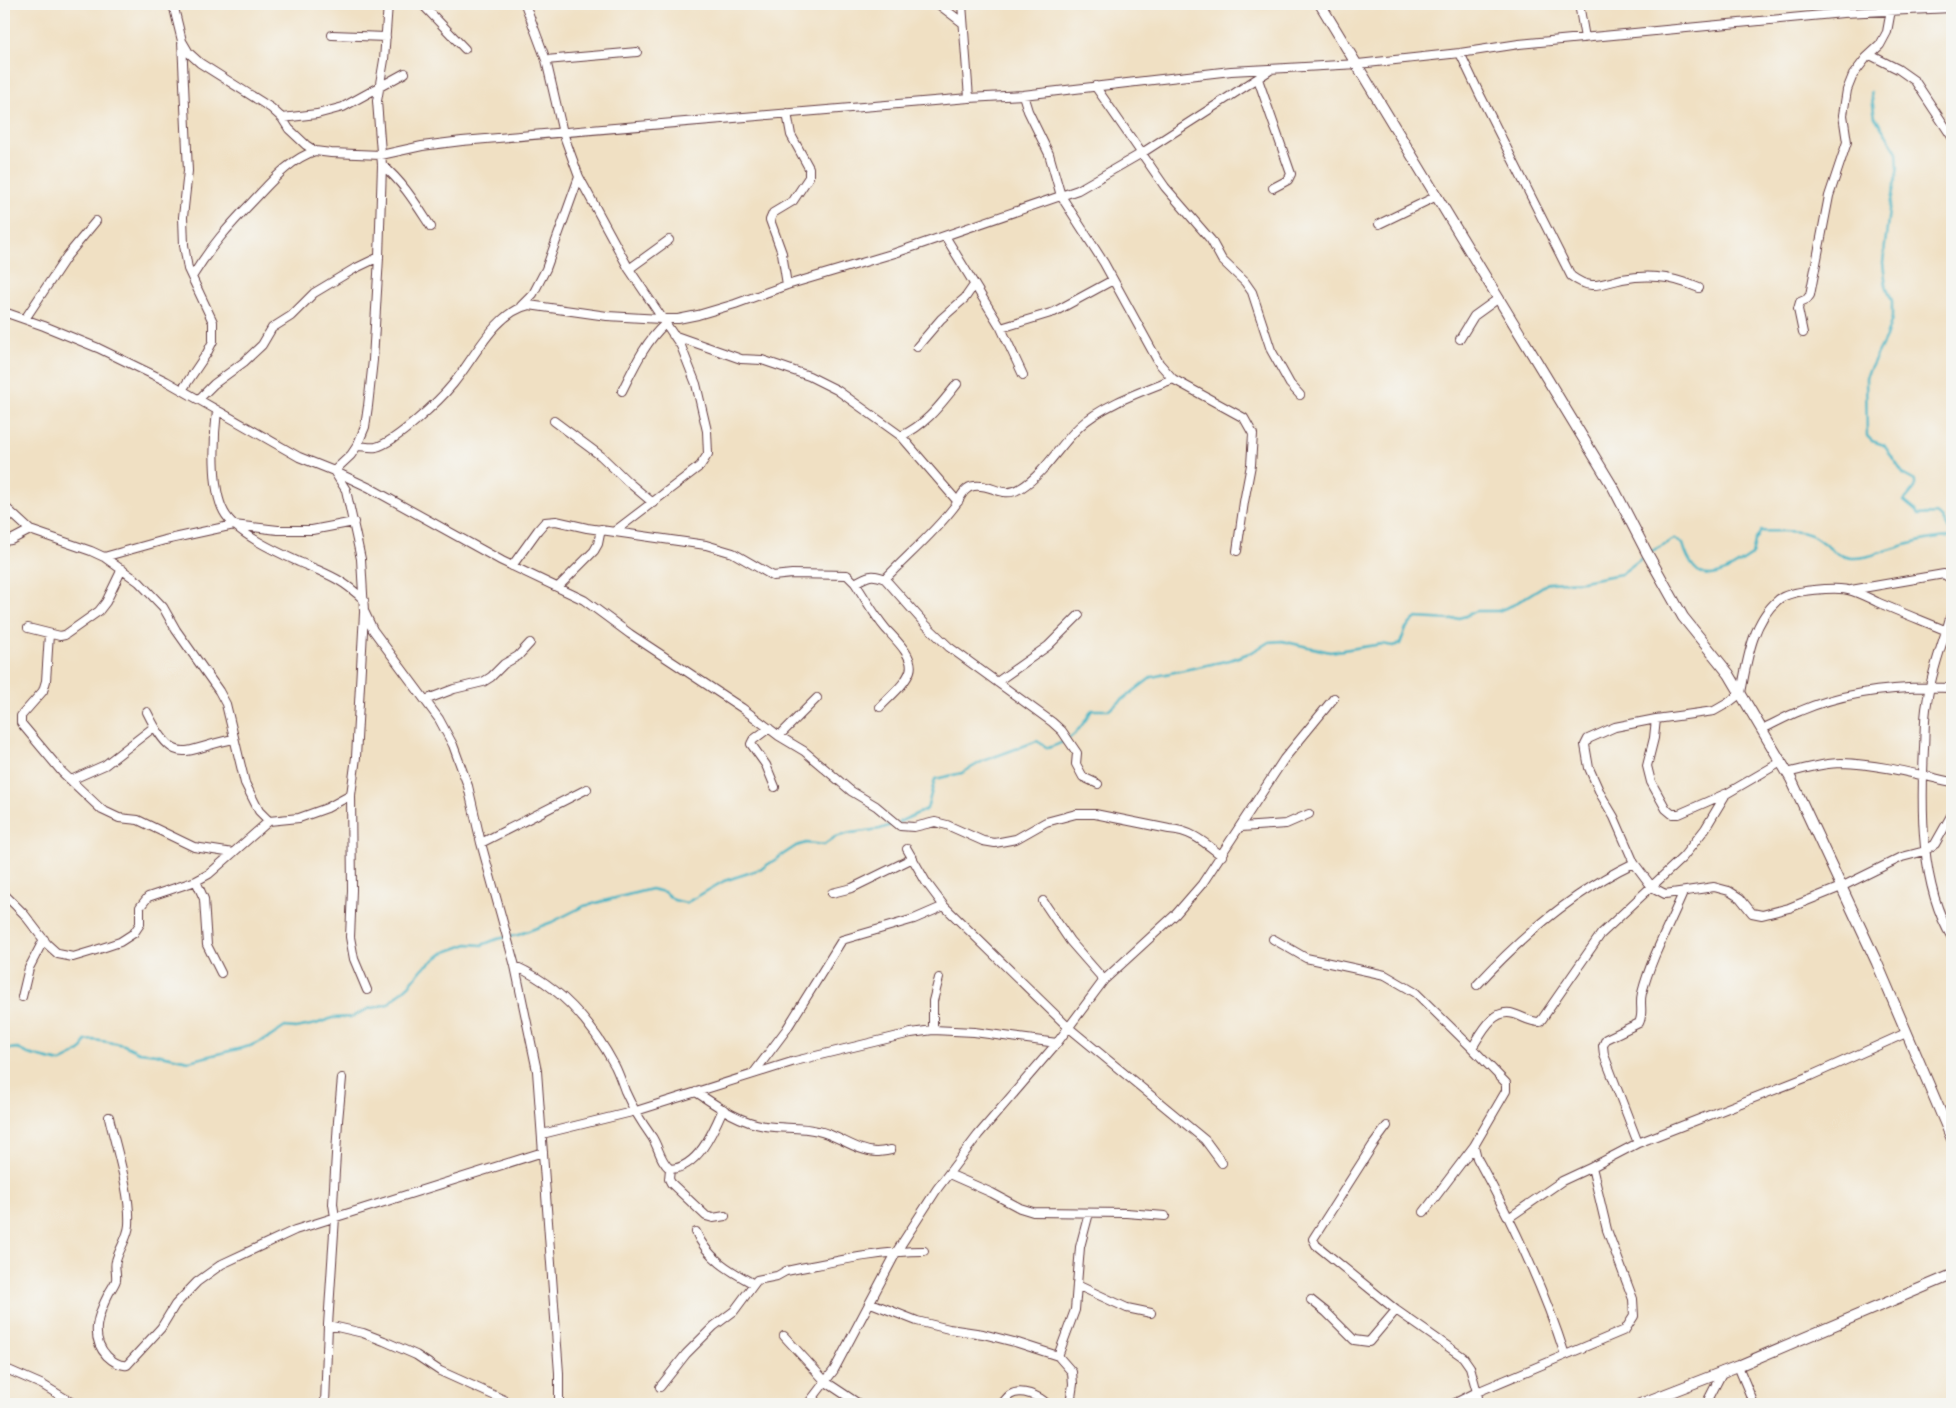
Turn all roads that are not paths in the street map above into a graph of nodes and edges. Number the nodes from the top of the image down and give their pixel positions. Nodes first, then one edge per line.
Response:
1 (173, 4) edge
2 (388, 4) edge
3 (422, 4) edge
4 (525, 4) edge
5 (938, 4) edge
6 (962, 4) edge
7 (1320, 4) edge
8 (1579, 4) edge
9 (1840, 4) edge
10 (1952, 8) edge
11 (1891, 10) junction
12 (1843, 13) junction
13 (963, 23) junction
14 (332, 35) dead end
15 (386, 37) junction
16 (1585, 38) junction
17 (182, 41) junction
18 (465, 49) dead end
19 (637, 52) dead end
20 (1460, 53) junction
21 (1870, 55) junction
22 (546, 60) junction
23 (1358, 64) junction
24 (1274, 68) junction
25 (405, 73) dead end
26 (1258, 79) junction
27 (1095, 86) junction
28 (380, 87) junction
29 (1023, 95) junction
30 (969, 98) junction
31 (787, 113) junction
32 (282, 118) junction
33 (563, 133) junction
34 (1952, 137) edge
35 (316, 151) junction
36 (1142, 153) junction
37 (381, 155) junction
38 (382, 165) junction
39 (579, 177) junction
40 (1274, 188) dead end
41 (1061, 196) junction
42 (1437, 196) junction
43 (96, 220) dead end
44 (1379, 224) dead end
45 (431, 227) dead end
46 (945, 236) junction
47 (669, 240) dead end
48 (379, 257) junction
49 (628, 269) junction
50 (192, 277) junction
51 (1113, 280) junction
52 (788, 285) junction
53 (974, 285) junction
54 (1699, 288) dead end
55 (1499, 298) junction
56 (521, 306) junction
57 (4, 312) edge
58 (25, 320) junction
59 (663, 321) junction
60 (1001, 328) junction
61 (1803, 333) dead end
62 (673, 335) junction
63 (1460, 339) dead end
64 (917, 347) dead end
65 (1023, 375) dead end
66 (1173, 379) junction
67 (958, 384) dead end
68 (182, 390) junction
69 (622, 391) dead end
70 (1300, 395) dead end
71 (199, 399) junction
72 (217, 410) junction
73 (554, 421) dead end
74 (901, 436) junction
75 (357, 446) junction
76 (334, 471) junction
77 (958, 502) junction
78 (652, 503) junction
79 (4, 506) edge
80 (354, 522) junction
81 (234, 525) junction
82 (30, 530) junction
83 (601, 530) junction
84 (615, 531) junction
85 (4, 541) edge
86 (1237, 552) dead end
87 (104, 557) junction
88 (512, 566) junction
89 (122, 569) junction
90 (885, 579) junction
91 (1952, 580) edge
92 (855, 583) junction
93 (559, 586) junction
94 (1851, 590) junction
95 (364, 600) junction
96 (364, 611) junction
97 (1952, 611) edge
98 (1079, 615) dead end
99 (28, 628) dead end
100 (1947, 631) junction
101 (49, 634) junction
102 (530, 643) dead end
103 (997, 682) junction
104 (1930, 687) junction
105 (1952, 688) edge
106 (1741, 693) junction
107 (817, 698) dead end
108 (1334, 698) dead end
109 (425, 700) junction
110 (880, 707) dead end
111 (147, 712) dead end
112 (1656, 719) junction
113 (154, 727) junction
114 (769, 728) junction
115 (1762, 729) junction
116 (779, 736) junction
117 (234, 739) junction
118 (1781, 762) junction
119 (1787, 773) junction
120 (1922, 776) junction
121 (71, 780) junction
122 (1952, 782) edge
123 (1098, 784) dead end
124 (775, 787) dead end
125 (587, 789) dead end
126 (351, 794) junction
127 (1726, 794) junction
128 (1310, 814) dead end
129 (1952, 814) edge
130 (268, 821) junction
131 (1241, 827) junction
132 (481, 843) junction
133 (907, 849) dead end
134 (1925, 851) junction
135 (233, 852) junction
136 (1222, 856) junction
137 (913, 858) junction
138 (1634, 863) junction
139 (196, 882) junction
140 (1652, 887) junction
141 (1841, 887) junction
142 (1683, 892) junction
143 (832, 893) dead end
144 (4, 894) edge
145 (1043, 901) dead end
146 (944, 906) junction
147 (1952, 938) edge
148 (1273, 939) dead end
149 (44, 940) junction
150 (515, 966) junction
151 (221, 973) dead end
152 (940, 978) dead end
153 (1104, 980) junction
154 (1477, 986) dead end
155 (367, 990) dead end
156 (22, 997) dead end
157 (1068, 1027) junction
158 (933, 1030) junction
159 (1906, 1033) junction
160 (1057, 1043) junction
161 (1472, 1048) junction
162 (753, 1074) junction
163 (342, 1078) dead end
164 (696, 1092) junction
165 (723, 1109) junction
166 (636, 1111) junction
167 (109, 1117) dead end
168 (1387, 1126) dead end
169 (542, 1134) junction
170 (1952, 1140) edge
171 (1638, 1143) junction
172 (1474, 1146) junction
173 (891, 1150) dead end
174 (543, 1152) junction
175 (1222, 1163) dead end
176 (1592, 1167) junction
177 (670, 1169) junction
178 (949, 1174) junction
179 (1424, 1212) dead end
180 (1089, 1213) junction
181 (726, 1216) dead end
182 (1166, 1216) dead end
183 (335, 1217) junction
184 (1510, 1217) junction
185 (696, 1232) dead end
186 (898, 1251) junction
187 (924, 1251) dead end
188 (1952, 1275) edge
189 (754, 1284) junction
190 (1077, 1285) junction
191 (1311, 1300) dead end
192 (871, 1303) junction
193 (1396, 1310) junction
194 (1150, 1313) dead end
195 (328, 1325) junction
196 (784, 1336) dead end
197 (1565, 1355) junction
198 (1058, 1356) junction
199 (1738, 1366) junction
200 (4, 1368) edge
201 (1724, 1371) junction
202 (826, 1382) junction
203 (660, 1387) dead end
204 (1477, 1392) junction
205 (74, 1404) edge
206 (325, 1404) edge
207 (512, 1404) edge
208 (559, 1404) edge
209 (808, 1404) edge
210 (859, 1404) edge
211 (1001, 1404) edge
212 (1047, 1404) edge
213 (1070, 1404) edge
214 (1453, 1404) edge
215 (1479, 1404) edge
216 (1640, 1404) edge
217 (1706, 1404) edge
218 (1754, 1404) edge

1 - 17 street
2 - 15 street
3 - 18 street
4 - 22 street
5 - 13 street
6 - 13 street
7 - 23 street
8 - 16 street
9 - 12 street
10 - 11 street
11 - 12 street
11 - 21 street
12 - 16 street
13 - 30 street
14 - 15 street
15 - 28 street
16 - 20 street
17 - 32 street
17 - 50 street
19 - 22 street
20 - 23 street
20 - 54 street
21 - 34 street
21 - 61 street
22 - 33 street
23 - 24 street
23 - 42 street
24 - 26 street
24 - 27 street
25 - 28 street
26 - 36 street
26 - 40 street
27 - 29 street
27 - 36 street
28 - 32 street
28 - 37 street
29 - 30 street
29 - 41 street
30 - 31 street
31 - 33 street
31 - 52 street
32 - 35 street
33 - 37 street
33 - 39 street
35 - 37 street
35 - 50 street
36 - 41 street
36 - 70 street
37 - 38 street
38 - 45 street
38 - 48 street
39 - 49 street
39 - 56 street
41 - 46 street
41 - 51 street
42 - 44 street
42 - 55 street
43 - 58 street
46 - 52 street
46 - 53 street
47 - 49 street
48 - 71 street
48 - 75 street
49 - 59 street
50 - 68 street
51 - 60 street
51 - 66 street
52 - 59 street
53 - 60 street
53 - 64 street
55 - 63 street
55 - 106 street
56 - 59 street
56 - 75 street
57 - 58 street
58 - 68 street
59 - 62 street
59 - 69 street
60 - 65 street
62 - 74 street
62 - 78 street
66 - 77 street
66 - 86 street
67 - 74 street
68 - 71 street
71 - 72 street
72 - 76 street
72 - 81 street
73 - 78 street
74 - 77 street
75 - 76 street
76 - 80 street
76 - 88 street
77 - 90 street
78 - 84 street
79 - 82 street
80 - 81 street
80 - 95 street
81 - 87 street
81 - 95 street
82 - 85 street
82 - 87 street
83 - 84 street
83 - 88 street
83 - 93 street
84 - 92 street
87 - 89 street
88 - 93 street
89 - 101 street
89 - 117 street
90 - 92 street
90 - 103 street
91 - 94 street
92 - 110 street
93 - 114 street
94 - 100 street
94 - 106 street
95 - 96 street
96 - 109 street
96 - 126 street
97 - 100 street
98 - 103 street
99 - 101 street
100 - 104 street
101 - 121 street
102 - 109 street
103 - 123 street
104 - 105 street
104 - 115 street
104 - 120 street
106 - 112 street
106 - 115 street
107 - 116 street
108 - 131 street
109 - 132 street
111 - 113 street
112 - 127 street
112 - 138 street
113 - 117 street
113 - 121 street
114 - 116 street
114 - 124 street
115 - 118 street
116 - 136 street
117 - 130 street
118 - 119 street
118 - 127 street
119 - 120 street
119 - 141 street
120 - 122 street
120 - 134 street
121 - 135 street
125 - 132 street
126 - 130 street
126 - 155 street
127 - 140 street
128 - 131 street
129 - 134 street
130 - 135 street
131 - 136 street
132 - 150 street
133 - 137 street
134 - 141 street
134 - 147 street
135 - 139 street
136 - 153 street
137 - 143 street
137 - 146 street
138 - 140 street
138 - 154 street
139 - 149 street
139 - 151 street
140 - 142 street
140 - 161 street
141 - 142 street
141 - 159 street
142 - 171 street
144 - 149 street
145 - 153 street
146 - 157 street
146 - 162 street
148 - 161 street
149 - 156 street
150 - 166 street
150 - 169 street
152 - 158 street
153 - 157 street
157 - 160 street
157 - 175 street
158 - 160 street
158 - 162 street
159 - 170 street
159 - 171 street
160 - 178 street
161 - 172 street
162 - 164 street
163 - 183 street
164 - 165 street
164 - 166 street
165 - 173 street
165 - 177 street
166 - 169 street
166 - 177 street
167 - 183 street
168 - 193 street
169 - 174 street
171 - 176 street
172 - 179 street
172 - 184 street
174 - 183 street
174 - 208 street
176 - 184 street
176 - 197 street
177 - 181 street
178 - 180 street
178 - 186 street
180 - 182 street
180 - 190 street
183 - 195 street
184 - 197 street
185 - 189 street
186 - 187 street
186 - 189 street
186 - 192 street
188 - 199 street
189 - 203 street
190 - 194 street
190 - 198 street
191 - 193 street
192 - 198 street
192 - 202 street
193 - 204 street
195 - 206 street
195 - 207 street
196 - 202 street
197 - 204 street
198 - 213 street
199 - 201 street
199 - 218 street
200 - 205 street
201 - 216 street
201 - 217 street
202 - 209 street
202 - 210 street
204 - 214 street
204 - 215 street
211 - 212 street

